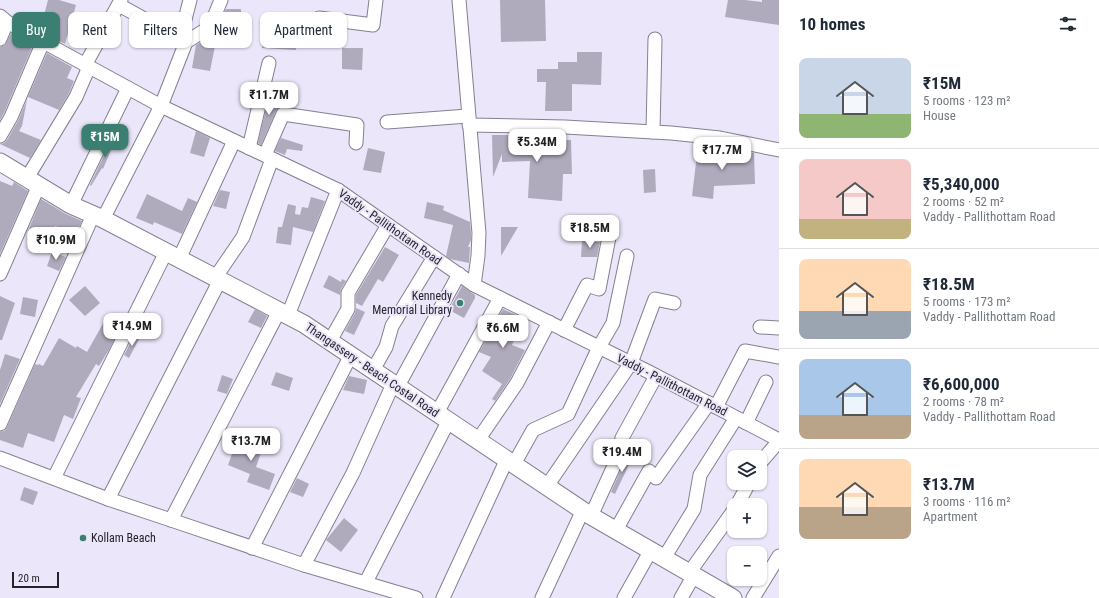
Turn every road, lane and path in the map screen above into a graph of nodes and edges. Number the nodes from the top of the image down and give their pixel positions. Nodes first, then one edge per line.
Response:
1 (190, 0) edge
2 (221, 0) edge
3 (376, 0) edge
4 (459, 0) edge
5 (120, 2) edge
6 (136, 12) edge
7 (188, 12) edge
8 (4, 19) edge
9 (347, 22) edge
10 (192, 36) edge
11 (0, 39) edge
12 (655, 39) dead end
13 (40, 48) edge
14 (54, 48) edge
15 (181, 48) edge
16 (269, 63) dead end
17 (87, 66) junction
18 (128, 88) junction
19 (161, 106) junction
20 (469, 121) junction
21 (387, 122) dead end
22 (653, 132) junction
23 (0, 136) edge
24 (234, 141) junction
25 (356, 143) dead end
26 (248, 148) junction
27 (779, 150) edge
28 (268, 157) junction
29 (0, 162) edge
30 (33, 181) junction
31 (338, 190) junction
32 (71, 205) junction
33 (98, 217) junction
34 (388, 225) junction
35 (610, 232) dead end
36 (173, 255) junction
37 (627, 256) dead end
38 (434, 257) junction
39 (0, 274) edge
40 (460, 274) junction
41 (218, 279) junction
42 (474, 284) junction
43 (500, 298) junction
44 (674, 303) dead end
45 (283, 313) junction
46 (549, 322) junction
47 (760, 327) dead end
48 (779, 328) edge
49 (564, 330) junction
50 (330, 341) junction
51 (599, 347) junction
52 (351, 355) junction
53 (779, 357) edge
54 (631, 363) junction
55 (373, 370) junction
56 (656, 376) junction
57 (766, 382) dead end
58 (396, 385) junction
59 (712, 405) junction
60 (443, 416) junction
61 (741, 420) junction
62 (0, 424) edge
63 (478, 440) junction
64 (779, 440) edge
65 (767, 455) edge
66 (0, 458) edge
67 (510, 462) junction
68 (54, 478) junction
69 (547, 486) junction
70 (108, 499) junction
71 (587, 513) junction
72 (171, 520) junction
73 (727, 521) edge
74 (616, 530) junction
75 (252, 548) junction
76 (657, 554) junction
77 (779, 556) edge
78 (304, 564) junction
79 (692, 574) junction
80 (366, 582) junction
81 (416, 598) edge
82 (443, 598) edge
83 (542, 598) edge
84 (624, 598) edge
85 (681, 598) edge
86 (733, 598) edge
87 (753, 598) edge

1 - 7 street
2 - 10 street
3 - 9 street
4 - 20 street
5 - 6 street
5 - 17 street
8 - 11 street
12 - 22 street
13 - 23 street
14 - 17 street, Vaddy - Pallithottam Road
15 - 19 street
16 - 26 street
17 - 18 street, Vaddy - Pallithottam Road
17 - 30 street
18 - 19 street, Vaddy - Pallithottam Road
18 - 32 street
19 - 24 street, Vaddy - Pallithottam Road
19 - 33 street
20 - 21 street
20 - 22 street
20 - 42 street
22 - 27 street
24 - 26 street, Vaddy - Pallithottam Road
24 - 36 street
25 - 28 street
26 - 28 street, Vaddy - Pallithottam Road
28 - 31 street, Vaddy - Pallithottam Road
28 - 41 street
29 - 30 street, Thangassery - Beach Costal Road
30 - 32 street, Thangassery - Beach Costal Road
30 - 39 street
31 - 34 street, Vaddy - Pallithottam Road
31 - 45 street
32 - 33 street, Thangassery - Beach Costal Road
33 - 36 street, Thangassery - Beach Costal Road
33 - 62 street
34 - 38 street, Vaddy - Pallithottam Road
34 - 50 street
35 - 49 street
36 - 41 street, Thangassery - Beach Costal Road
36 - 68 street
37 - 51 street
38 - 40 street, Vaddy - Pallithottam Road
38 - 55 street
40 - 42 street, Vaddy - Pallithottam Road
40 - 58 street
41 - 45 street, Thangassery - Beach Costal Road
41 - 70 street
42 - 43 street, Vaddy - Pallithottam Road
43 - 46 street, Vaddy - Pallithottam Road
43 - 60 street
44 - 54 street
45 - 50 street, Thangassery - Beach Costal Road
45 - 72 street
46 - 49 street, Vaddy - Pallithottam Road
46 - 63 street
47 - 48 street
49 - 51 street, Vaddy - Pallithottam Road
50 - 52 street, Thangassery - Beach Costal Road
51 - 54 street, Vaddy - Pallithottam Road
51 - 67 street
52 - 55 street, Thangassery - Beach Costal Road
52 - 75 street
53 - 59 street
54 - 56 street, Vaddy - Pallithottam Road
54 - 69 street
55 - 58 street, Thangassery - Beach Costal Road
56 - 59 street, Vaddy - Pallithottam Road
56 - 71 street
57 - 61 street
58 - 60 street, Thangassery - Beach Costal Road
58 - 78 street
59 - 61 street, Vaddy - Pallithottam Road
59 - 74 street
60 - 63 street, Thangassery - Beach Costal Road
60 - 80 street
61 - 64 street, Vaddy - Pallithottam Road
61 - 76 street
63 - 67 street, Thangassery - Beach Costal Road
64 - 65 street
66 - 68 street
67 - 69 street, Thangassery - Beach Costal Road
67 - 82 street
68 - 70 street
69 - 71 street, Thangassery - Beach Costal Road
70 - 72 street
71 - 74 street, Thangassery - Beach Costal Road
71 - 83 street
72 - 75 street
73 - 79 street
74 - 76 street, Thangassery - Beach Costal Road
75 - 78 street
76 - 79 street, Thangassery - Beach Costal Road
76 - 84 street
77 - 87 street
78 - 80 street
79 - 85 street
79 - 86 street, Thangassery - Beach Costal Road
80 - 81 street

